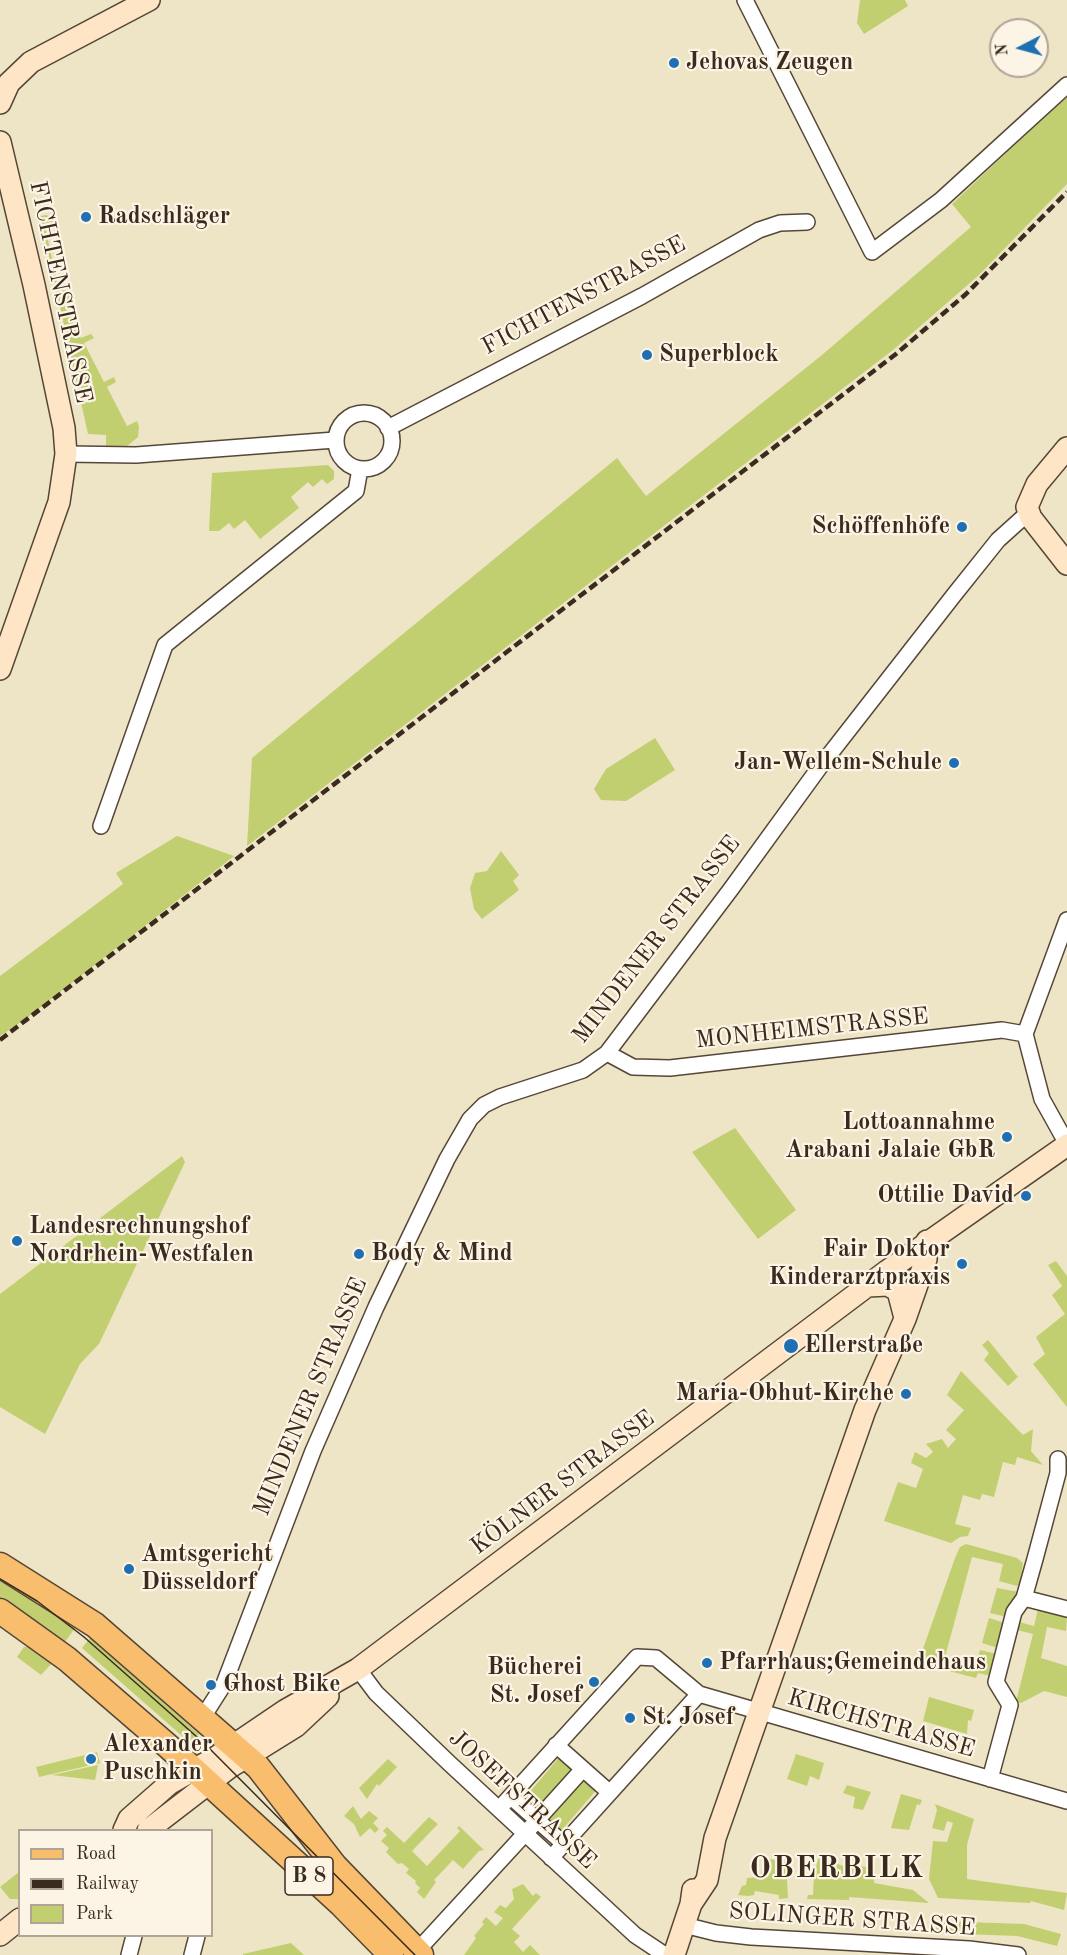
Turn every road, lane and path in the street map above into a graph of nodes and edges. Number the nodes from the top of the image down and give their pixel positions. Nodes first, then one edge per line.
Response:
1 (149, 0) edge
2 (745, 0) edge
3 (1067, 85) edge
4 (0, 104) edge
5 (0, 142) edge
6 (807, 222) dead end
7 (388, 428) junction
8 (335, 440) junction
9 (1067, 448) edge
10 (66, 454) junction
11 (360, 469) junction
12 (1028, 513) junction
13 (1067, 564) edge
14 (0, 669) edge
15 (101, 826) dead end
16 (1067, 920) edge
17 (1025, 1034) junction
18 (607, 1053) junction
19 (1067, 1145) edge
20 (927, 1241) junction
21 (867, 1286) junction
22 (906, 1319) junction
23 (1058, 1459) dead end
24 (0, 1565) edge
25 (1024, 1598) junction
26 (1067, 1609) edge
27 (0, 1611) edge
28 (353, 1672) junction
29 (699, 1694) junction
30 (759, 1712) junction
31 (202, 1717) junction
32 (556, 1745) junction
33 (242, 1752) junction
34 (583, 1769) junction
35 (202, 1777) junction
36 (990, 1779) junction
37 (609, 1792) junction
38 (511, 1797) junction
39 (1067, 1801) edge
40 (500, 1809) junction
41 (533, 1824) junction
42 (124, 1829) edge
43 (149, 1829) edge
44 (564, 1844) junction
45 (551, 1858) junction
46 (18, 1921) edge
47 (684, 1925) junction
48 (0, 1935) edge
49 (134, 1937) edge
50 (196, 1937) edge
51 (419, 1953) edge
52 (129, 1955) edge
53 (192, 1955) edge
54 (391, 1955) edge
55 (666, 1955) edge
56 (674, 1955) edge
57 (1018, 1955) edge

1 - 4 street
2 - 3 street
5 - 10 street, FICHTENSTRASSE
6 - 7 street, FICHTENSTRASSE
7 - 8 street
7 - 11 street
8 - 10 street
8 - 11 street
9 - 12 street, MINDENER STRASSE
10 - 14 street, FICHTENSTRASSE
11 - 15 street
12 - 13 street
12 - 18 street, MINDENER STRASSE
16 - 17 street
17 - 18 street, MONHEIMSTRASSE
17 - 19 street
18 - 31 street, MINDENER STRASSE
19 - 20 street, KÖLNER STRASSE
20 - 21 street, KÖLNER STRASSE
20 - 22 street
21 - 22 street
21 - 28 street, KÖLNER STRASSE
22 - 30 street
23 - 25 street
24 - 31 main road, B 8
25 - 26 street
25 - 36 street, KIRCHSTRASSE
27 - 35 main road, B 8
28 - 33 street, KÖLNER STRASSE
28 - 40 street, JOSEFSTRASSE
29 - 30 street, KIRCHSTRASSE
29 - 32 street
29 - 37 street
30 - 36 street, KIRCHSTRASSE
30 - 47 street
31 - 33 main road, B 8
32 - 34 street
32 - 38 street
33 - 35 street, KÖLNER STRASSE
33 - 51 main road, B 8
34 - 37 street
34 - 41 street
35 - 42 street, KÖLNER STRASSE
35 - 43 street, KÖLNER STRASSE
35 - 54 main road, B 8
36 - 39 street, KIRCHSTRASSE
37 - 44 street
38 - 40 street
38 - 41 street
40 - 41 street, JOSEFSTRASSE
41 - 44 street
41 - 45 street, JOSEFSTRASSE
41 - 51 street
44 - 45 street
45 - 55 street, JOSEFSTRASSE
46 - 48 street
47 - 56 street
47 - 57 street, SOLINGER STRASSE
49 - 52 street
50 - 53 street

